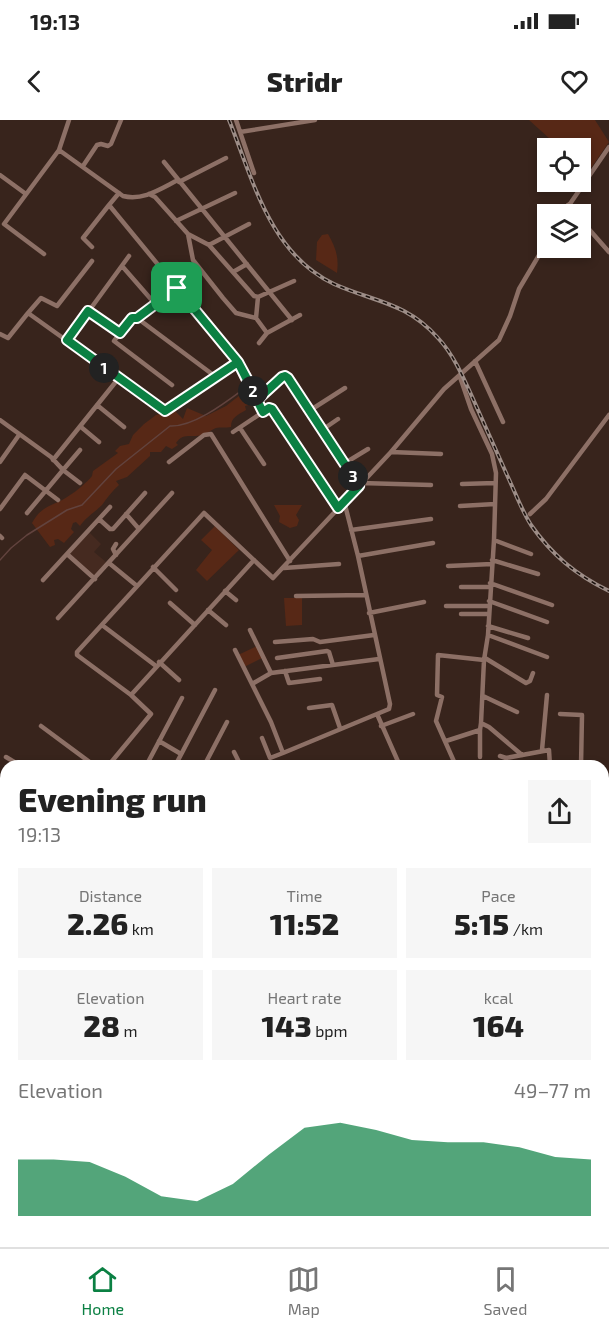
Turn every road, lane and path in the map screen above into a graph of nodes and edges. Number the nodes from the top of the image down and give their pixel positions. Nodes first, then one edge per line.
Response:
1 (69, 120) edge
2 (121, 120) edge
3 (236, 120) edge
4 (315, 120) edge
5 (240, 132) junction
6 (609, 147) edge
7 (59, 150) junction
8 (226, 158) dead end
9 (164, 162) dead end
10 (83, 166) junction
11 (254, 173) dead end
12 (0, 175) edge
13 (178, 181) junction
14 (119, 193) junction
15 (235, 193) dead end
16 (26, 194) junction
17 (149, 195) junction
18 (569, 204) edge
19 (109, 205) junction
20 (201, 208) junction
21 (176, 221) junction
22 (4, 224) junction
23 (249, 224) dead end
24 (0, 229) edge
25 (591, 232) edge
26 (188, 234) junction
27 (225, 237) junction
28 (210, 245) junction
29 (92, 247) dead end
30 (609, 252) edge
31 (44, 254) dead end
32 (129, 256) dead end
33 (537, 258) edge
34 (92, 261) dead end
35 (248, 264) junction
36 (122, 266) junction
37 (233, 272) junction
38 (294, 281) dead end
39 (177, 288) junction
40 (270, 292) junction
41 (258, 297) junction
42 (156, 305) junction
43 (88, 311) junction
44 (28, 312) junction
45 (300, 315) dead end
46 (137, 318) junction
47 (256, 318) junction
48 (292, 320) junction
49 (120, 333) junction
50 (267, 333) junction
51 (0, 334) edge
52 (67, 340) junction
53 (259, 343) dead end
54 (475, 361) junction
55 (238, 362) junction
56 (216, 377) junction
57 (460, 377) junction
58 (118, 379) junction
59 (172, 385) dead end
60 (345, 388) dead end
61 (258, 399) junction
62 (97, 405) junction
63 (309, 411) junction
64 (263, 412) junction
65 (609, 415) edge
66 (338, 419) dead end
67 (0, 420) edge
68 (503, 422) dead end
69 (81, 427) junction
70 (124, 427) dead end
71 (240, 428) junction
72 (322, 430) junction
73 (233, 432) dead end
74 (19, 435) junction
75 (99, 442) dead end
76 (368, 448) dead end
77 (80, 450) dead end
78 (391, 452) junction
79 (441, 454) dead end
80 (1, 459) edge
81 (53, 460) junction
82 (169, 462) dead end
83 (345, 463) junction
84 (264, 464) dead end
85 (63, 470) junction
86 (80, 483) dead end
87 (495, 483) junction
88 (360, 484) junction
89 (462, 484) dead end
90 (431, 485) dead end
91 (45, 491) junction
92 (146, 493) dead end
93 (172, 493) dead end
94 (58, 500) dead end
95 (344, 501) junction
96 (495, 504) junction
97 (460, 506) dead end
98 (110, 507) dead end
99 (338, 508) junction
100 (0, 509) edge
101 (27, 513) dead end
102 (126, 514) junction
103 (530, 514) dead end
104 (99, 519) junction
105 (431, 519) dead end
106 (139, 529) junction
107 (351, 530) junction
108 (494, 540) junction
109 (433, 543) dead end
110 (116, 544) dead end
111 (67, 554) junction
112 (531, 554) dead end
113 (116, 555) junction
114 (358, 556) junction
115 (254, 560) junction
116 (290, 561) junction
117 (492, 562) junction
118 (109, 563) junction
119 (339, 564) dead end
120 (448, 566) dead end
121 (153, 567) junction
122 (284, 568) junction
123 (538, 574) dead end
124 (95, 579) junction
125 (43, 580) dead end
126 (490, 585) junction
127 (136, 586) junction
128 (461, 587) dead end
129 (176, 590) dead end
130 (225, 591) junction
131 (365, 595) junction
132 (296, 596) dead end
133 (236, 600) dead end
134 (424, 602) dead end
135 (170, 603) dead end
136 (489, 604) junction
137 (552, 605) dead end
138 (446, 606) dead end
139 (208, 610) junction
140 (369, 613) junction
141 (461, 614) dead end
142 (489, 614) junction
143 (58, 618) dead end
144 (547, 622) dead end
145 (102, 625) junction
146 (195, 625) junction
147 (226, 625) dead end
148 (488, 626) junction
149 (250, 630) dead end
150 (488, 634) junction
151 (374, 635) junction
152 (528, 638) dead end
153 (275, 642) dead end
154 (235, 650) dead end
155 (547, 657) dead end
156 (277, 658) dead end
157 (379, 658) junction
158 (484, 659) junction
159 (158, 664) junction
160 (333, 665) junction
161 (285, 671) junction
162 (271, 673) junction
163 (533, 673) dead end
164 (320, 679) dead end
165 (179, 680) dead end
166 (289, 683) junction
167 (252, 684) junction
168 (215, 690) dead end
169 (293, 691) dead end
170 (131, 695) junction
171 (547, 695) dead end
172 (483, 696) junction
173 (182, 698) dead end
174 (309, 708) dead end
175 (518, 712) dead end
176 (377, 714) junction
177 (413, 714) dead end
178 (560, 714) dead end
179 (227, 722) dead end
180 (481, 723) junction
181 (41, 726) dead end
182 (381, 726) junction
183 (340, 728) junction
184 (480, 730) junction
185 (262, 738) dead end
186 (159, 741) junction
187 (446, 741) junction
188 (542, 750) junction
189 (234, 752) dead end
190 (283, 753) junction
191 (181, 754) junction
192 (522, 755) junction
193 (500, 756) dead end
194 (6, 757) dead end
195 (480, 758) dead end
196 (11, 760) edge
197 (87, 760) edge
198 (113, 760) edge
199 (149, 760) edge
200 (178, 760) edge
201 (207, 760) edge
202 (238, 760) edge
203 (397, 760) edge
204 (454, 760) edge
205 (550, 760) edge
206 (581, 760) edge

1 - 7 street
2 - 10 street
3 - 5 street
4 - 5 street
5 - 11 street
6 - 18 street
7 - 10 street
7 - 16 street
8 - 13 street
9 - 13 street
10 - 14 street
12 - 16 street
13 - 17 street
13 - 20 street
14 - 17 street
14 - 19 street
15 - 20 street
16 - 22 street
17 - 21 street
19 - 29 street
19 - 39 street
20 - 21 street
20 - 27 street
21 - 26 street
22 - 24 street
22 - 31 street
23 - 27 street
25 - 30 street
26 - 28 street
26 - 47 street
27 - 28 street
27 - 35 street
28 - 37 street
32 - 36 street
33 - 54 street
34 - 44 street
35 - 37 street
35 - 40 street
36 - 42 street
36 - 43 street
37 - 41 street
38 - 40 street
39 - 42 street
39 - 55 street
40 - 41 street
40 - 48 street
41 - 47 street
42 - 46 street
43 - 49 street
43 - 52 street
44 - 51 street
44 - 52 street
45 - 48 street
46 - 49 street
46 - 56 street
47 - 50 street
48 - 50 street
49 - 59 street
50 - 53 street
52 - 58 street
54 - 57 street
54 - 68 street
55 - 56 street
55 - 61 street
56 - 58 street
57 - 78 street
57 - 87 street
58 - 62 street
60 - 63 street
61 - 63 street
61 - 64 street
62 - 69 street
62 - 70 street
63 - 72 street
64 - 71 street
64 - 99 street
65 - 103 street
66 - 72 street
67 - 74 street
69 - 75 street
69 - 81 street
71 - 73 street
71 - 84 street
72 - 83 street
74 - 80 street
74 - 81 street
76 - 83 street
77 - 85 street
78 - 79 street
78 - 88 street
81 - 85 street
82 - 116 street
83 - 88 street
85 - 86 street
85 - 91 street
87 - 89 street
87 - 96 street
88 - 90 street
88 - 95 street
91 - 94 street
91 - 100 street
91 - 101 street
92 - 102 street
93 - 106 street
95 - 99 street
95 - 107 street
96 - 97 street
96 - 108 street
98 - 104 street
99 - 116 street
102 - 104 street
102 - 106 street
104 - 111 street
105 - 107 street
106 - 113 street
107 - 114 street
108 - 112 street
108 - 117 street
109 - 114 street
110 - 113 street
111 - 124 street
111 - 125 street
113 - 118 street
114 - 131 street
115 - 121 street
115 - 122 street
115 - 130 street
116 - 122 street
117 - 120 street
117 - 123 street
117 - 126 street
118 - 124 street
118 - 127 street
119 - 122 street
121 - 127 street
121 - 129 street
124 - 143 street
126 - 128 street
126 - 136 street
126 - 137 street
127 - 145 street
130 - 133 street
130 - 139 street
131 - 132 street
131 - 140 street
134 - 140 street
135 - 146 street
136 - 138 street
136 - 142 street
136 - 144 street
139 - 146 street
139 - 147 street
140 - 151 street
141 - 142 street
142 - 148 street
145 - 159 street
145 - 170 street
146 - 159 street
148 - 150 street
148 - 152 street
149 - 162 street
150 - 155 street
150 - 158 street
151 - 153 street
151 - 157 street
154 - 167 street
156 - 160 street
157 - 160 street
157 - 176 street
158 - 163 street
158 - 172 street
158 - 187 street
159 - 165 street
159 - 170 street
160 - 161 street
161 - 162 street
161 - 166 street
162 - 167 street
164 - 166 street
166 - 169 street
167 - 190 street
168 - 191 street
170 - 198 street
171 - 188 street
172 - 175 street
172 - 180 street
173 - 186 street
174 - 183 street
176 - 182 street
176 - 183 street
177 - 182 street
178 - 206 street
179 - 201 street
180 - 184 street
180 - 192 street
181 - 197 street
182 - 203 street
183 - 190 street
184 - 187 street
184 - 195 street
185 - 190 street
186 - 191 street
186 - 199 street
187 - 204 street
188 - 192 street
188 - 205 street
189 - 202 street
191 - 200 street
192 - 193 street
194 - 196 street

